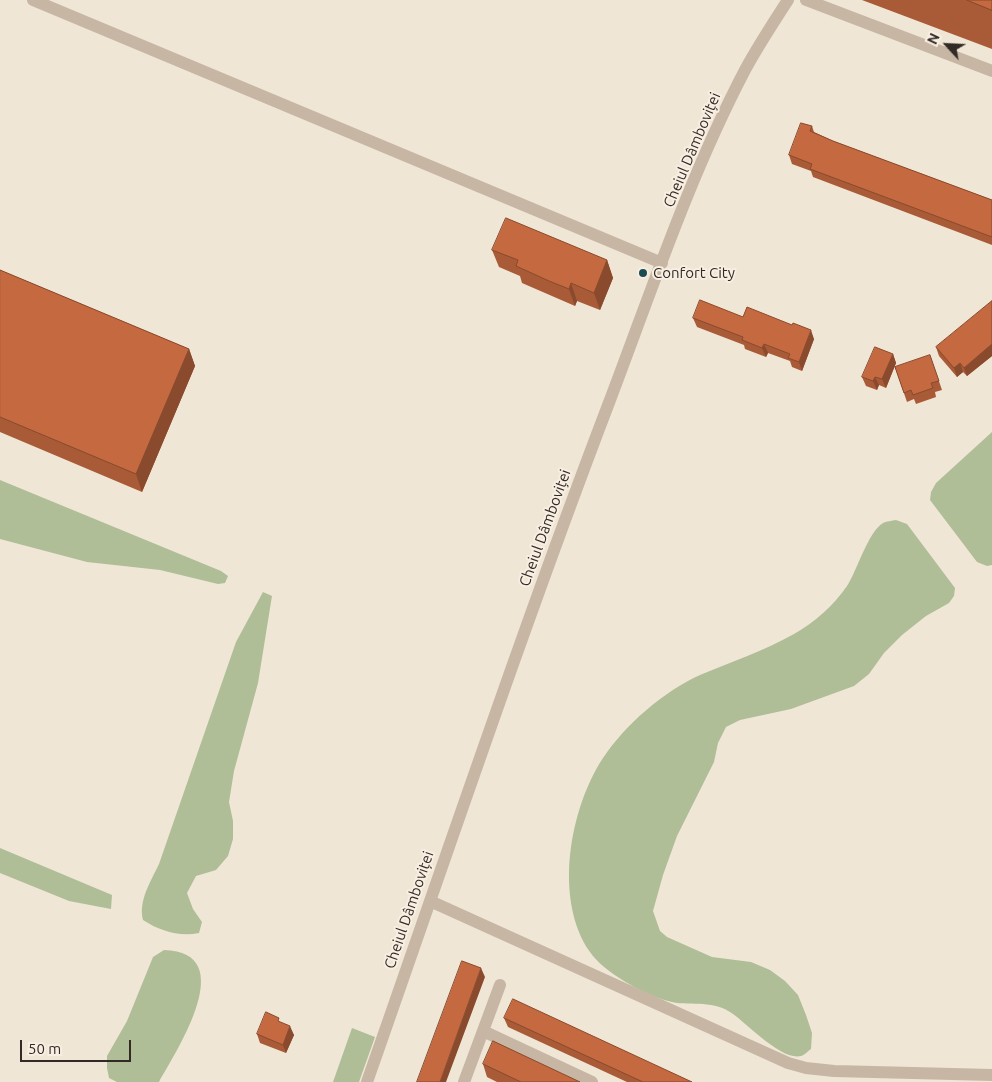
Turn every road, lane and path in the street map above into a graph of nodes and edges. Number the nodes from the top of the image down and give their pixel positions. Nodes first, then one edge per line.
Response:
1 (32, 0) edge
2 (788, 0) edge
3 (814, 1) edge
4 (992, 71) edge
5 (662, 263) junction
6 (430, 901) junction
7 (500, 985) dead end
8 (483, 1031) junction
9 (992, 1075) edge
10 (367, 1082) edge
11 (464, 1082) edge
12 (592, 1082) edge

1 - 5 street
2 - 5 street, Cheiul Dâmboviței
3 - 4 street
5 - 6 street, Cheiul Dâmboviței
6 - 9 street
6 - 10 street, Cheiul Dâmboviței
7 - 8 street
8 - 11 street
8 - 12 street

